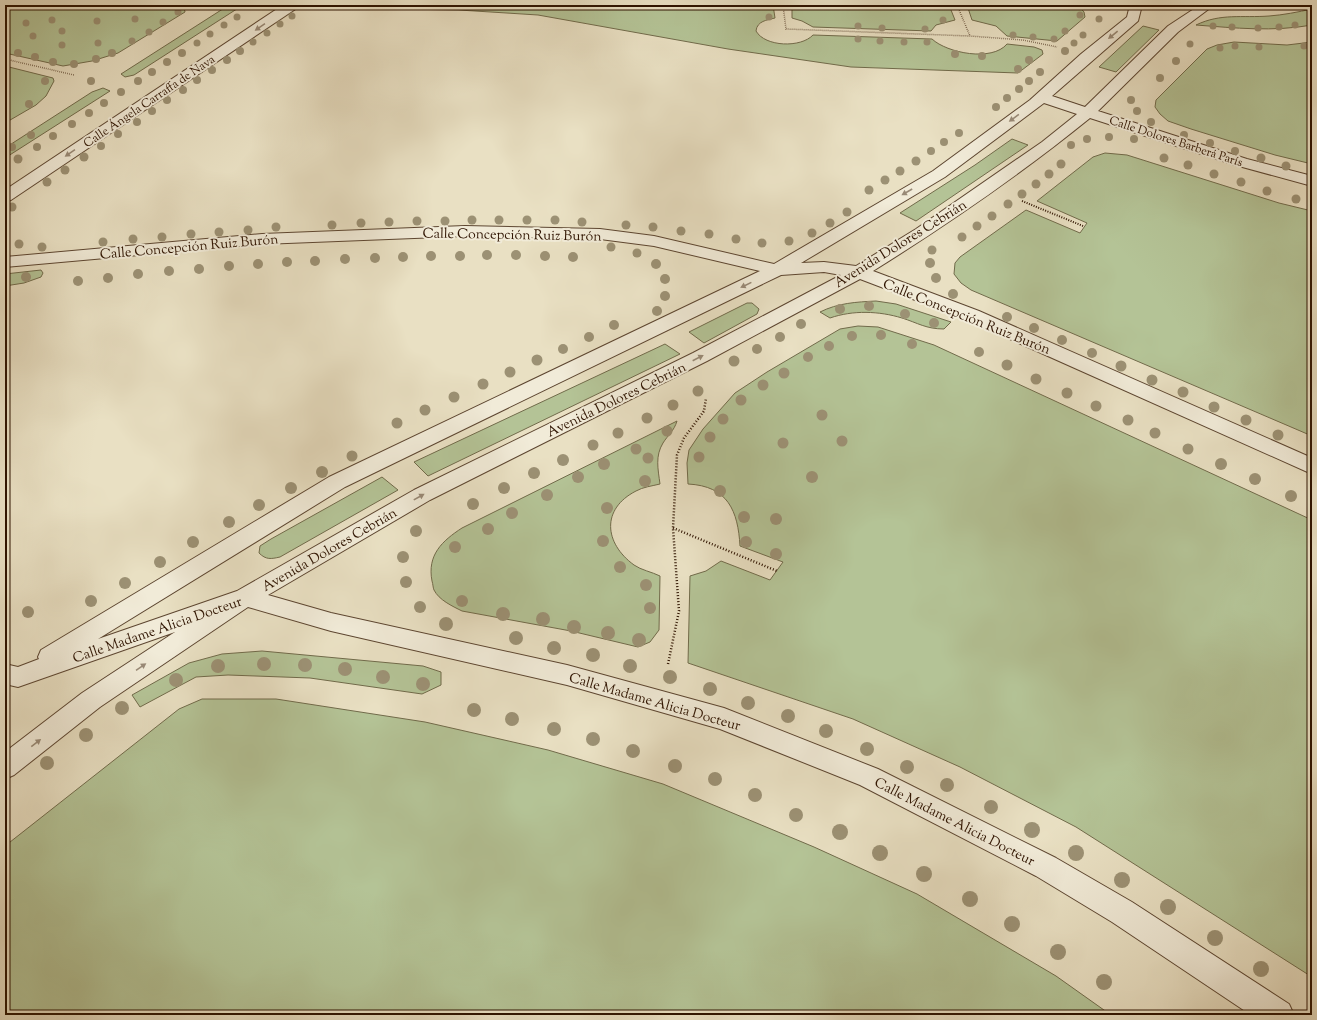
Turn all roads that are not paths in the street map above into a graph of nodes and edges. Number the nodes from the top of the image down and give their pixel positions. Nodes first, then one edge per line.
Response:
1 (292, 5) edge
2 (1136, 5) edge
3 (1208, 5) edge
4 (1041, 97) junction
5 (1087, 113) junction
6 (1312, 181) edge
7 (5, 197) edge
8 (5, 262) edge
9 (777, 270) junction
10 (858, 272) junction
11 (1312, 466) edge
12 (245, 597) junction
13 (9, 679) edge
14 (5, 767) edge
15 (1278, 1015) edge

1 -> 7 street, Calle Ángela Carraffa de Nava
2 -> 4 street
3 - 5 street, Avenida Dolores Cebrián
4 - 5 street, Calle Dolores Barberá París
4 -> 9 street
5 - 6 street, Calle Dolores Barberá París
5 - 10 street, Avenida Dolores Cebrián
8 - 9 street, Calle Concepción Ruiz Burón
9 - 10 street, Calle Concepción Ruiz Burón
9 -> 13 street
10 - 11 street, Calle Concepción Ruiz Burón
12 -> 10 street, Avenida Dolores Cebrián
12 - 13 street, Calle Madame Alicia Docteur
14 -> 12 street, Avenida Dolores Cebrián
12 - 15 street, Calle Madame Alicia Docteur

